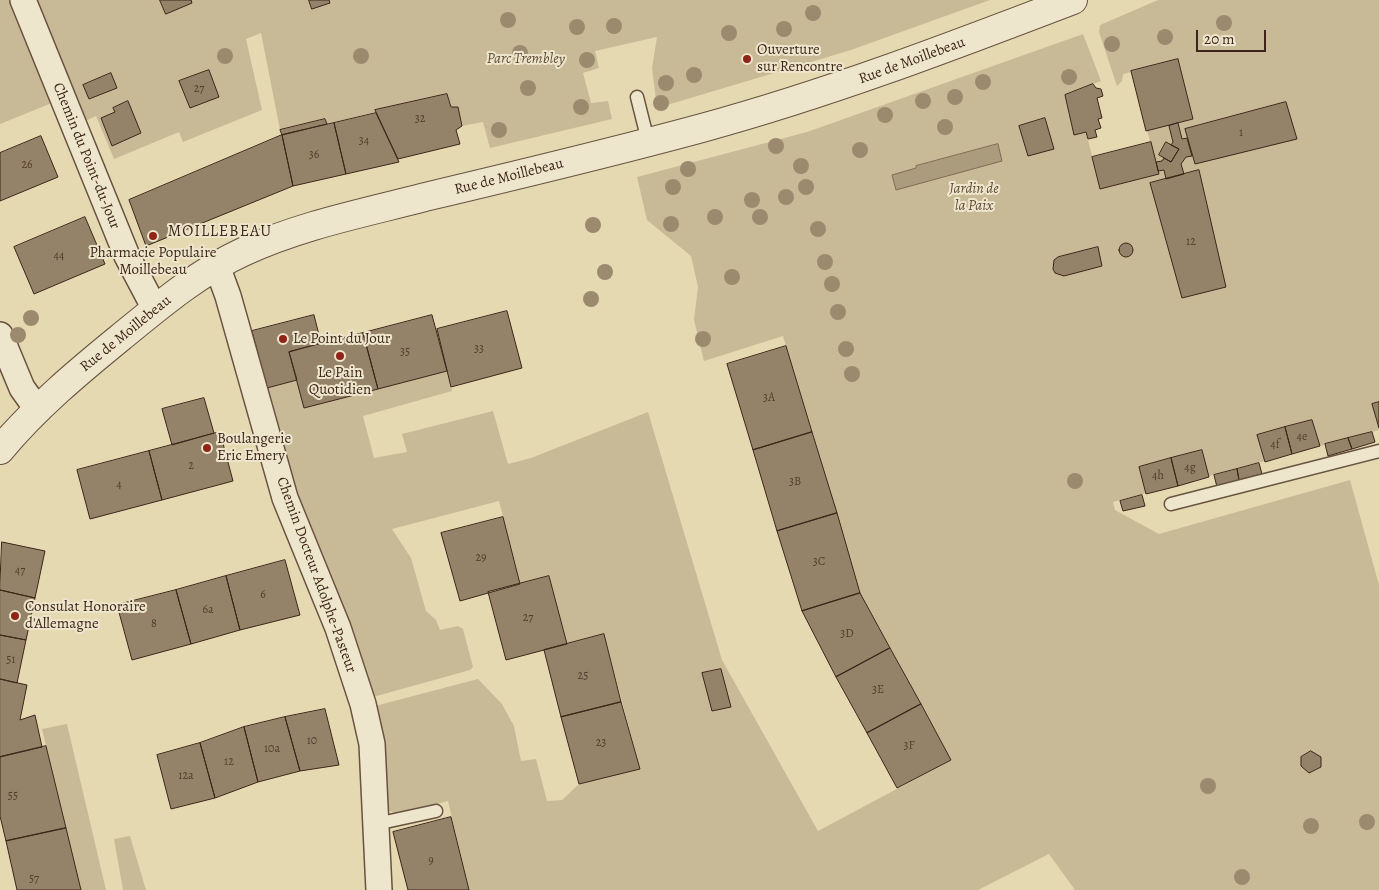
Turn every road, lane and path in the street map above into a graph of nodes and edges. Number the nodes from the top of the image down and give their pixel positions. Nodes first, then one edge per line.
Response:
1 (23, 0) edge
2 (1073, 0) edge
3 (638, 97) dead end
4 (648, 141) junction
5 (217, 266) junction
6 (155, 309) junction
7 (0, 335) edge
8 (11, 389) edge
9 (37, 409) junction
10 (0, 450) edge
11 (1379, 451) edge
12 (1171, 504) dead end
13 (436, 811) dead end
14 (376, 824) junction
15 (379, 890) edge

1 - 6 street, Chemin du Point-du-Jour
2 - 4 street, Rue de Moillebeau
3 - 4 lane
4 - 5 street, Rue de Moillebeau
5 - 6 street, Rue de Moillebeau
5 - 14 street, Chemin Docteur Adolphe-Pasteur
6 - 9 street, Rue de Moillebeau
7 - 8 street
8 - 9 street
9 - 10 street, Rue de Moillebeau
11 - 12 lane
13 - 14 lane
14 - 15 street, Chemin Docteur Adolphe-Pasteur

